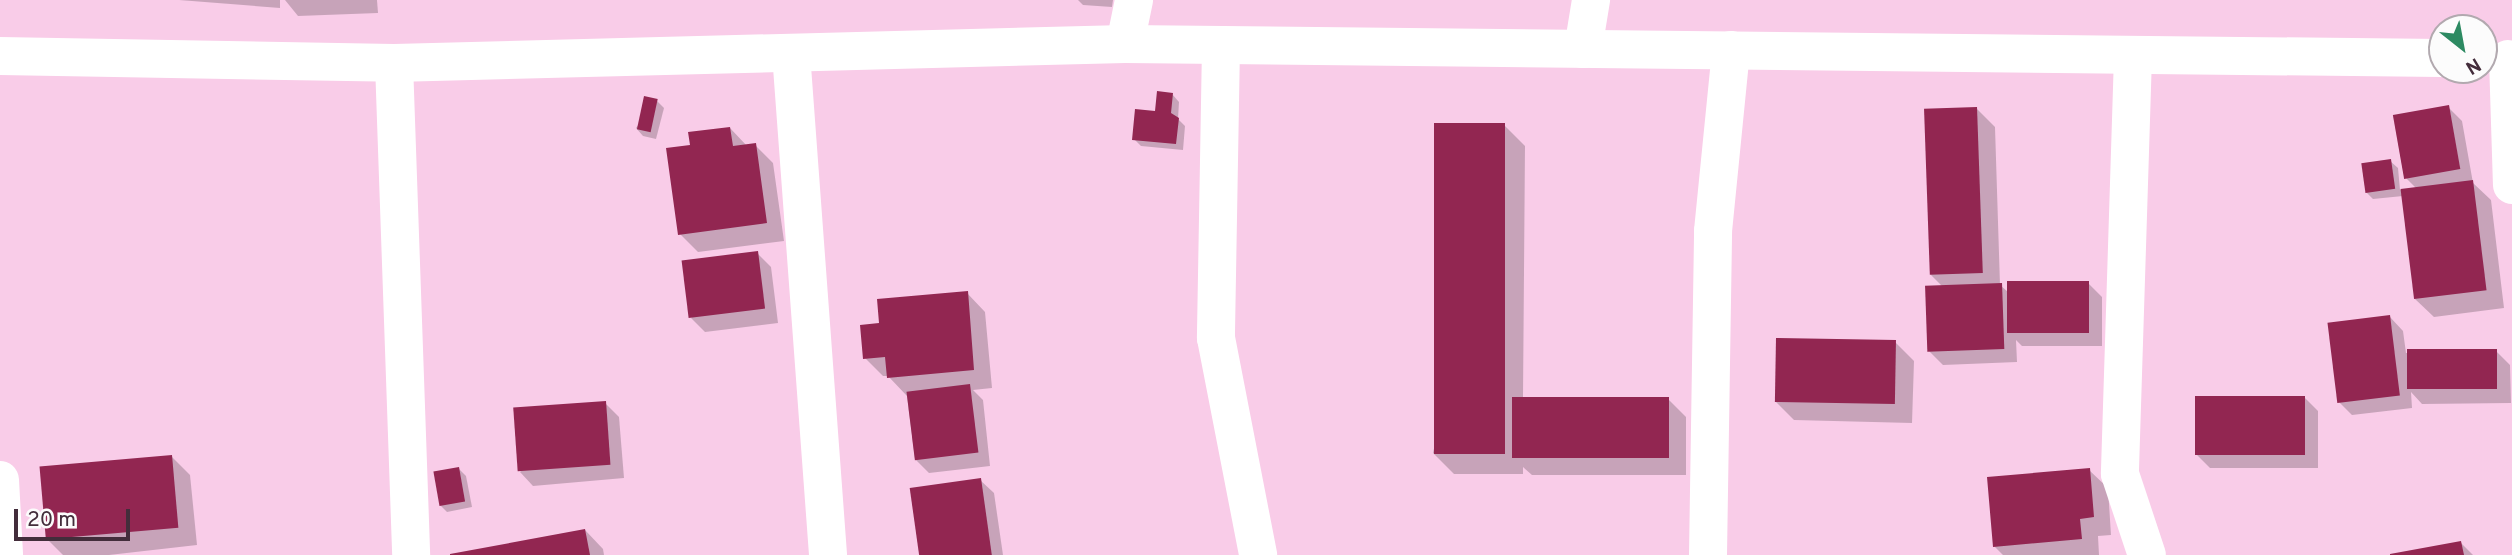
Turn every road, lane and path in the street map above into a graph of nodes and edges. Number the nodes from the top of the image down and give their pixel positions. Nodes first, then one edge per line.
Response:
1 (1133, 0) edge
2 (1591, 0) edge
3 (1125, 44) junction
4 (1222, 46) junction
5 (1583, 49) junction
6 (1731, 50) junction
7 (791, 53) junction
8 (0, 56) edge
9 (2133, 56) junction
10 (2428, 58) edge
11 (2501, 59) edge
12 (394, 63) junction
13 (2512, 185) edge
14 (0, 480) edge
15 (4, 555) edge
16 (411, 555) edge
17 (828, 555) edge
18 (1258, 555) edge
19 (1708, 555) edge
20 (2147, 555) edge

1 - 3 street
2 - 5 street
3 - 4 street
3 - 7 street
4 - 5 street
4 - 18 street
5 - 6 street
6 - 9 street
6 - 19 street
7 - 12 street
7 - 17 street
8 - 12 street
9 - 10 street
9 - 20 street
11 - 13 street
12 - 16 street
14 - 15 street

